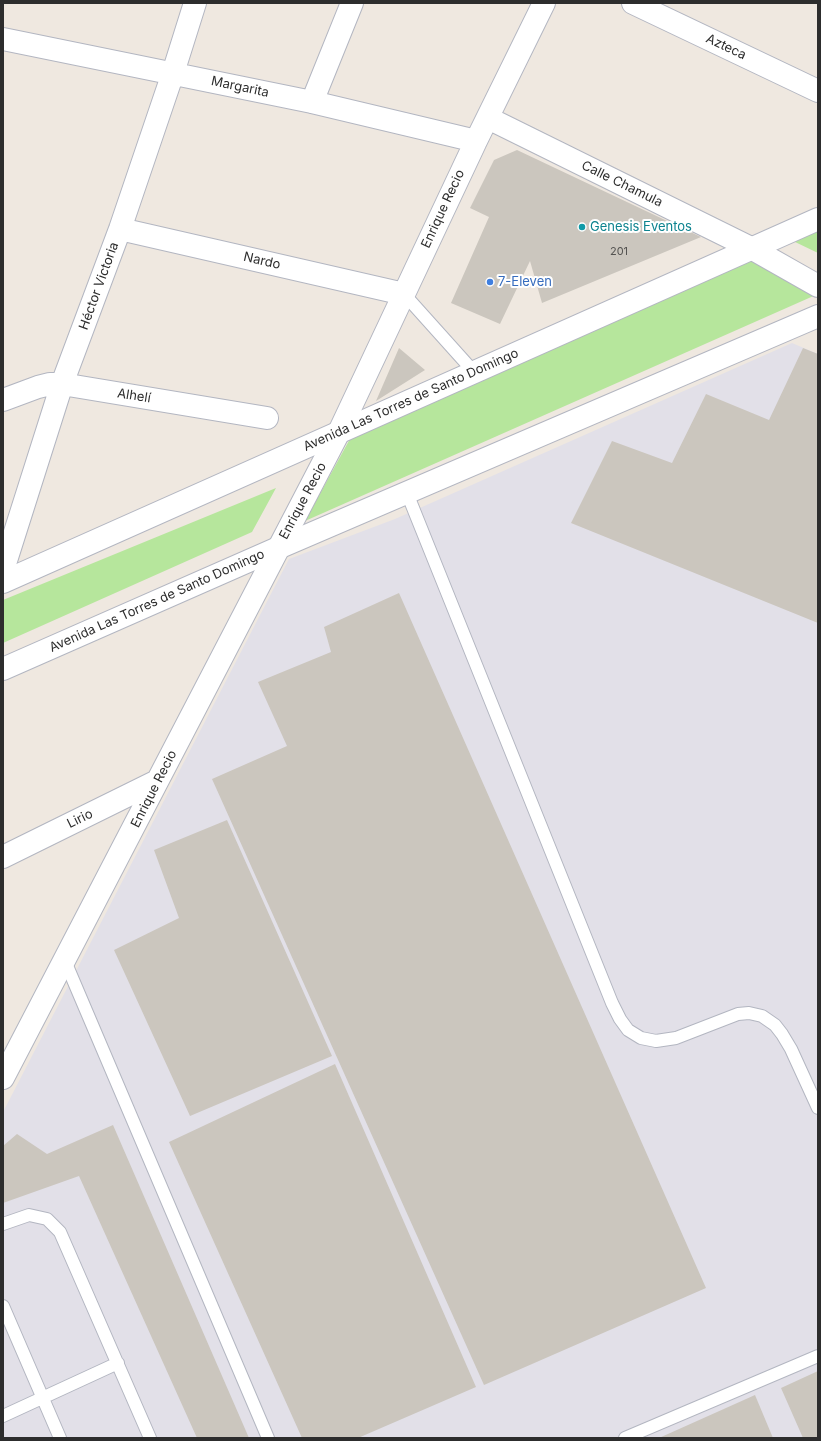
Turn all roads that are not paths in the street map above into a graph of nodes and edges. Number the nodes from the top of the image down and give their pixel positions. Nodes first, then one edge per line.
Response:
1 (195, 3) edge
2 (352, 3) edge
3 (544, 3) edge
4 (633, 3) edge
5 (3, 38) edge
6 (173, 73) junction
7 (818, 91) edge
8 (312, 102) junction
9 (488, 118) junction
10 (476, 141) junction
11 (818, 219) edge
12 (120, 229) junction
13 (751, 248) junction
14 (818, 286) edge
15 (404, 294) junction
16 (818, 316) edge
17 (474, 372) junction
18 (62, 384) junction
19 (3, 400) edge
20 (267, 418) dead end
21 (339, 432) junction
22 (406, 493) junction
23 (278, 548) junction
24 (3, 570) edge
25 (3, 582) edge
26 (3, 669) edge
27 (157, 781) junction
28 (3, 857) edge
29 (65, 961) junction
30 (3, 1078) edge
31 (818, 1108) edge
32 (3, 1224) edge
33 (3, 1306) edge
34 (818, 1356) edge
35 (118, 1363) junction
36 (43, 1398) junction
37 (3, 1416) edge
38 (60, 1438) edge
39 (150, 1438) edge
40 (268, 1438) edge
41 (625, 1438) edge

1 - 6 street, Héctor Victoria
2 - 8 street
3 - 9 street, Enrique Recio
4 - 7 street, Azteca
5 - 6 street, Margarita
6 - 8 street, Margarita
6 - 12 street, Héctor Victoria
8 - 10 street, Margarita
9 - 10 street, Enrique Recio
9 - 13 street, Calle Chamula
10 - 15 street, Enrique Recio
11 - 13 street, Avenida Las Torres de Santo Domingo
12 - 15 street, Nardo
12 - 18 street, Héctor Victoria
13 - 14 street, Calle Chamula
13 - 17 street, Avenida Las Torres de Santo Domingo
15 - 17 lane
15 - 21 street, Enrique Recio
16 - 22 street, Avenida Las Torres de Santo Domingo
17 - 21 street, Avenida Las Torres de Santo Domingo
18 - 19 street, Alhelí
18 - 20 street, Alhelí
18 - 24 street, Héctor Victoria
21 - 23 street, Enrique Recio
21 - 25 street, Avenida Las Torres de Santo Domingo
22 - 23 street, Avenida Las Torres de Santo Domingo
22 - 31 lane
23 - 26 street, Avenida Las Torres de Santo Domingo
23 - 27 street, Enrique Recio
27 - 28 street, Lirio
27 - 29 street, Enrique Recio
29 - 30 street, Enrique Recio
29 - 40 lane
32 - 35 lane
33 - 36 lane
34 - 41 lane
35 - 36 lane
35 - 39 lane
36 - 37 lane
36 - 38 lane

